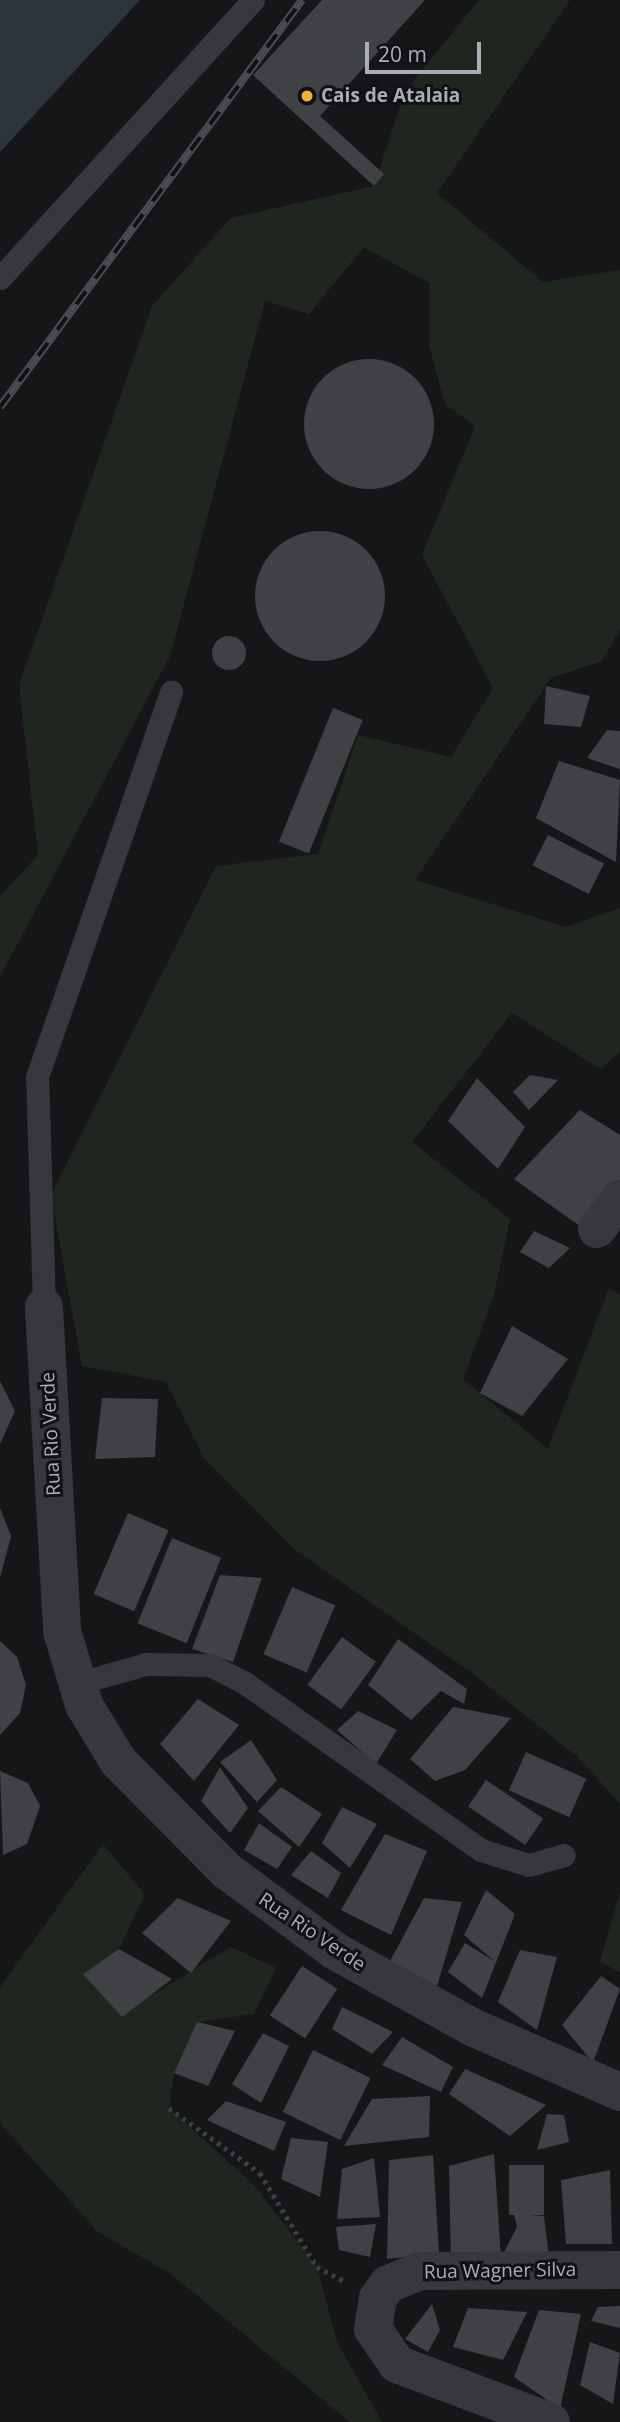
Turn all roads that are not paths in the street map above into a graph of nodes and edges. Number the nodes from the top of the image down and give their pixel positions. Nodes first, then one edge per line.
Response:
1 (253, 0) edge
2 (0, 278) edge
3 (172, 692) dead end
4 (620, 1199) edge
5 (597, 1228) dead end
6 (44, 1307) joint
7 (75, 1684) junction
8 (564, 1855) dead end
9 (620, 2092) edge
10 (620, 2270) edge
11 (551, 2422) edge

1 - 2 lane
3 - 6 lane
4 - 5 street
6 - 7 street, Rua Rio Verde
7 - 8 lane
7 - 9 street, Rua Rio Verde
10 - 11 street, Rua Wagner Silva

